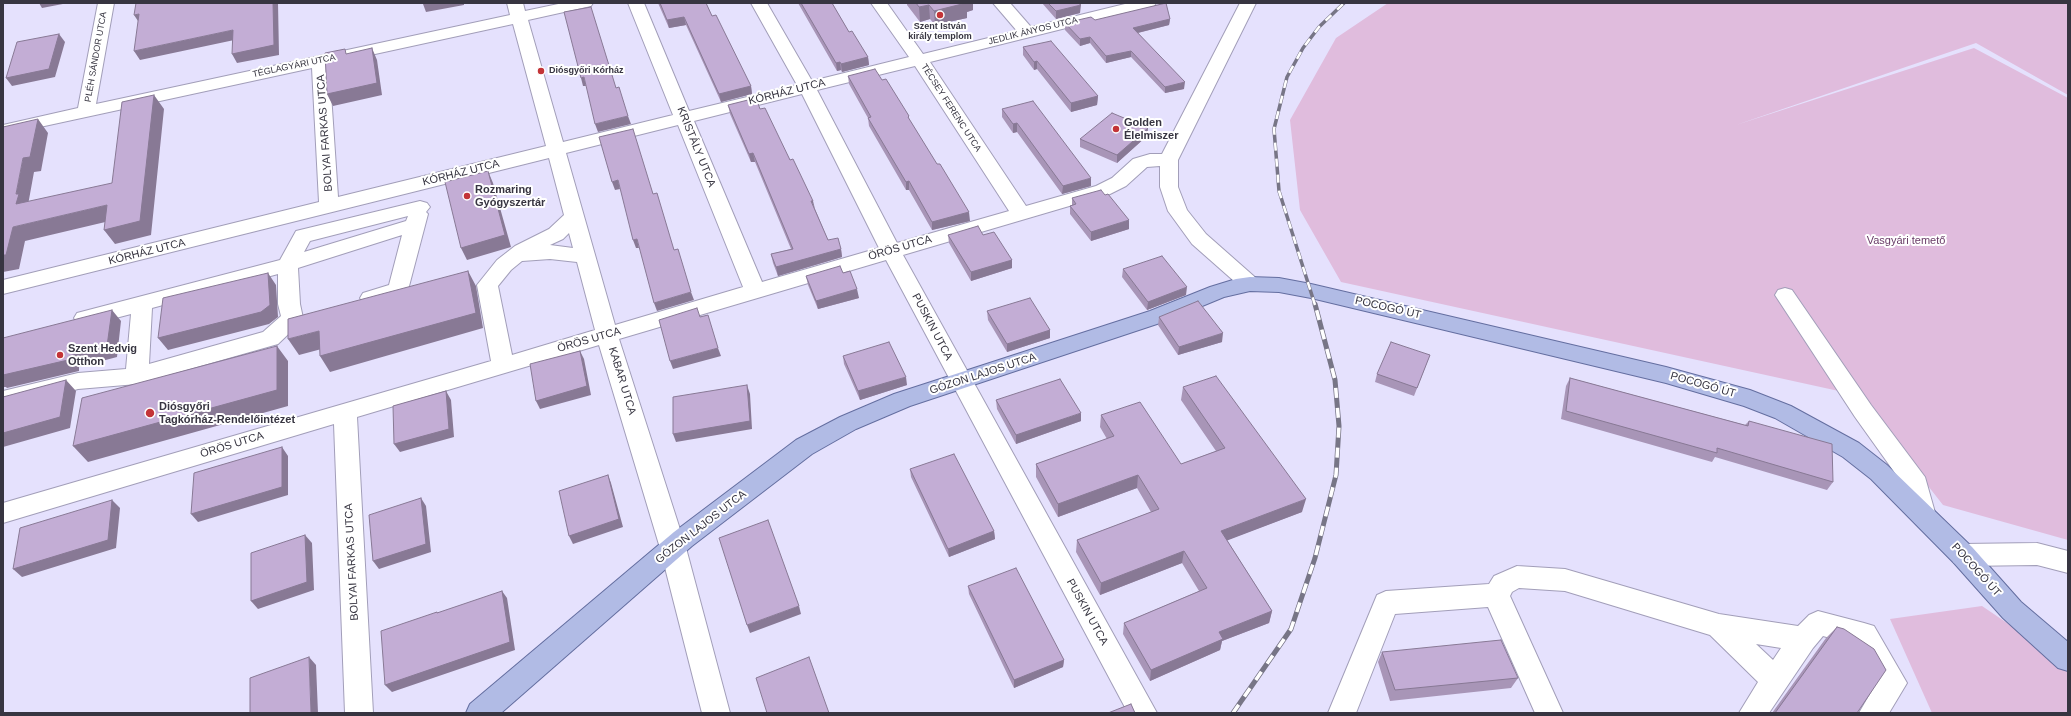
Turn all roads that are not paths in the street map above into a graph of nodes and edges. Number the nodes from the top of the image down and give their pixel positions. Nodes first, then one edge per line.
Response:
1 (106, 3) edge
2 (585, 3) edge
3 (636, 3) edge
4 (759, 3) edge
5 (879, 3) edge
6 (1001, 3) edge
7 (1148, 3) edge
8 (1248, 3) edge
9 (1116, 7) edge
10 (517, 10) edge
11 (1027, 32) junction
12 (919, 59) junction
13 (320, 61) junction
14 (807, 87) junction
15 (86, 112) junction
16 (684, 118) junction
17 (3, 130) edge
18 (557, 149) junction
19 (1169, 160) junction
20 (442, 178) junction
21 (329, 206) junction
22 (1021, 214) junction
23 (575, 215) junction
24 (417, 216) junction
25 (891, 251) junction
26 (586, 256) junction
27 (288, 264) junction
28 (504, 266) junction
29 (1250, 284) junction
30 (3, 287) edge
31 (755, 291) junction
32 (1785, 295) dead end
33 (142, 303) junction
34 (354, 303) edge
35 (310, 315) edge
36 (69, 322) edge
37 (288, 322) junction
38 (607, 334) junction
39 (503, 365) junction
40 (137, 376) junction
41 (961, 381) junction
42 (3, 400) edge
43 (345, 412) junction
44 (3, 513) edge
45 (1924, 516) junction
46 (673, 548) junction
47 (1963, 554) junction
48 (2068, 562) edge
49 (1496, 595) junction
50 (1719, 626) junction
51 (1803, 639) junction
52 (2068, 659) edge
53 (1775, 681) junction
54 (359, 713) edge
55 (480, 713) edge
56 (716, 713) edge
57 (1143, 713) edge
58 (1342, 713) edge
59 (1545, 713) edge
60 (1549, 713) edge
61 (1753, 713) edge
62 (1874, 713) edge

1 - 15 street, PLÉH SÁNDOR UTCA
2 - 10 street, TÉGLAGYÁRI UTCA
3 - 16 street, KRISTÁLY UTCA
4 - 14 street, PUSKIN UTCA
5 - 12 street, TÉCSEY FERENC UTCA
6 - 11 street
7 - 9 street, JEDLIK ÁNYOS UTCA
8 - 19 street
9 - 11 street, JEDLIK ÁNYOS UTCA
10 - 13 street, TÉGLAGYÁRI UTCA
10 - 18 street, KABAR UTCA
11 - 12 street, JEDLIK ÁNYOS UTCA
12 - 14 street, KÓRHÁZ UTCA
12 - 22 street, TÉCSEY FERENC UTCA
13 - 15 street, TÉGLAGYÁRI UTCA
13 - 21 street, BOLYAI FARKAS UTCA
14 - 16 street, KÓRHÁZ UTCA
14 - 25 street, PUSKIN UTCA
15 - 17 street, TÉGLAGYÁRI UTCA
16 - 18 street, KÓRHÁZ UTCA
16 - 31 street, KRISTÁLY UTCA
18 - 20 street, KÓRHÁZ UTCA
18 - 23 street, KABAR UTCA
19 - 22 street, ÖRÖS UTCA
19 - 29 street
20 - 21 street, KÓRHÁZ UTCA
20 - 24 street
21 - 30 street, KÓRHÁZ UTCA
22 - 25 street, ÖRÖS UTCA
23 - 26 street, KABAR UTCA
23 - 28 street
24 - 27 street
24 - 34 street
25 - 31 street, ÖRÖS UTCA
25 - 41 street, PUSKIN UTCA
26 - 28 street
26 - 38 street, KABAR UTCA
27 - 33 street
27 - 37 street
28 - 39 street
29 - 41 main road, GÓZON LAJOS UTCA
29 - 45 main road, POCOGÓ ÚT
31 - 38 street, ÖRÖS UTCA
32 - 45 street
33 - 36 street
33 - 40 street
35 - 37 street
37 - 40 street
38 - 39 street, ÖRÖS UTCA
38 - 46 street, KABAR UTCA
39 - 43 street, ÖRÖS UTCA
40 - 42 street
41 - 46 main road, GÓZON LAJOS UTCA
41 - 57 street, PUSKIN UTCA
43 - 44 street, ÖRÖS UTCA
43 - 54 street, BOLYAI FARKAS UTCA
45 - 47 main road, POCOGÓ ÚT
46 - 55 main road, GÓZON LAJOS UTCA
46 - 56 street, KABAR UTCA
47 - 48 street
47 - 52 main road, POCOGÓ ÚT
49 - 50 street
49 - 58 street
49 - 60 street
50 - 51 street
50 - 53 street
51 - 53 street
51 - 62 street
53 - 61 street
59 - 60 street

